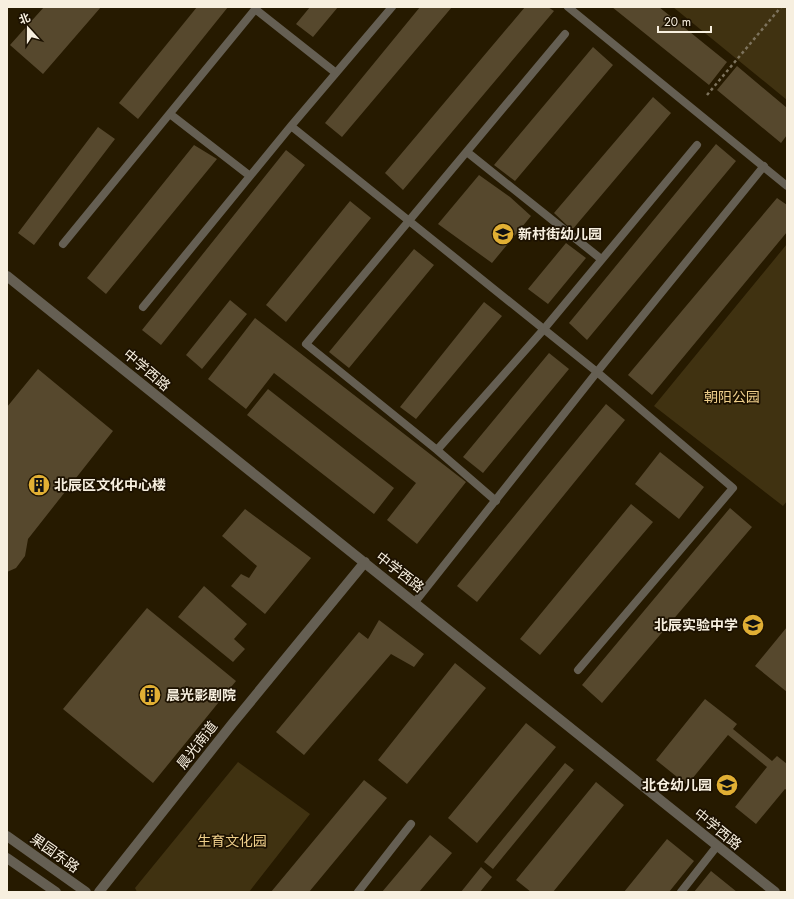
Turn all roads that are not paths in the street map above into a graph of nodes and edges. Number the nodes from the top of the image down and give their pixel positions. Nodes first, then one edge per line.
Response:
1 (392, 7) edge
2 (568, 7) edge
3 (256, 8) edge
4 (565, 34) dead end
5 (336, 73) junction
6 (170, 114) junction
7 (291, 126) junction
8 (697, 145) dead end
9 (467, 152) junction
10 (764, 166) junction
11 (250, 176) junction
12 (787, 186) edge
13 (409, 221) junction
14 (63, 244) dead end
15 (601, 259) junction
16 (7, 276) edge
17 (143, 307) dead end
18 (544, 329) junction
19 (597, 372) junction
20 (438, 450) junction
21 (496, 501) junction
22 (365, 562) junction
23 (415, 602) junction
24 (578, 670) dead end
25 (411, 824) dead end
26 (7, 836) edge
27 (717, 846) junction
28 (7, 858) edge
29 (56, 892) edge
30 (86, 892) edge
31 (99, 892) edge
32 (358, 892) edge
33 (681, 892) edge
34 (775, 892) edge

1 - 5 lane
2 - 10 lane
3 - 5 lane
3 - 6 lane
4 - 9 lane
5 - 7 lane
6 - 11 lane
6 - 14 lane
7 - 11 lane
7 - 13 lane
8 - 15 lane
9 - 13 lane
9 - 15 lane
10 - 12 lane
10 - 19 lane
11 - 17 lane
13 - 18 lane
13 - 20 lane
15 - 18 lane
16 - 22 street, 中学西路
18 - 19 lane
18 - 20 lane
19 - 21 lane
19 - 24 lane
20 - 21 lane
21 - 23 lane
22 - 23 street, 中学西路
22 - 31 street, 晨光南道
23 - 27 street, 中学西路
25 - 32 lane
26 - 30 street, 果园东路
27 - 33 lane
27 - 34 street, 中学西路
28 - 29 street

